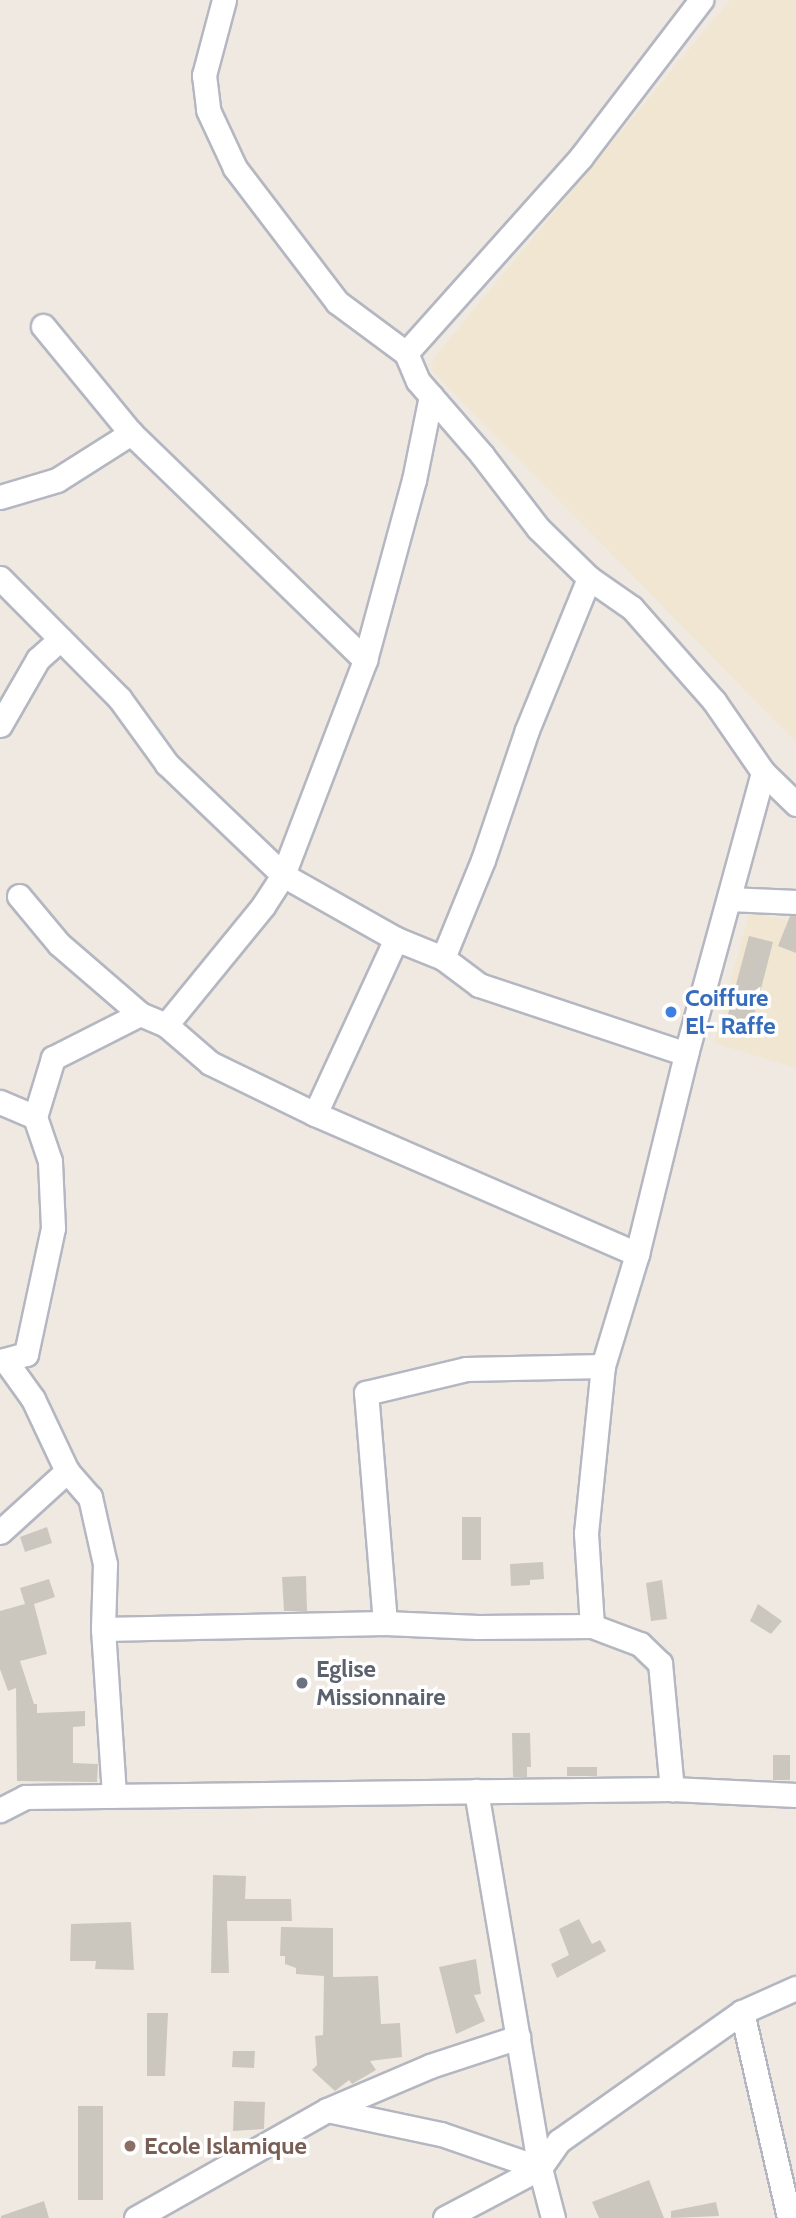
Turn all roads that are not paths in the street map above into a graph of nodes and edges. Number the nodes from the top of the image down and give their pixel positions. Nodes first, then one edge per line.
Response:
1 (224, 0) edge
2 (701, 0) edge
3 (43, 326) dead end
4 (406, 353) junction
5 (431, 396) junction
6 (131, 433) junction
7 (0, 498) edge
8 (0, 578) edge
9 (589, 578) junction
10 (60, 639) junction
11 (365, 660) junction
12 (0, 725) edge
13 (763, 772) junction
14 (796, 804) edge
15 (283, 875) junction
16 (19, 896) dead end
17 (729, 899) junction
18 (796, 902) edge
19 (396, 939) junction
20 (443, 958) junction
21 (140, 1014) junction
22 (166, 1026) junction
23 (686, 1054) junction
24 (0, 1102) edge
25 (315, 1114) junction
26 (35, 1117) junction
27 (637, 1254) junction
28 (607, 1351) junction
29 (2, 1361) edge
30 (67, 1471) junction
31 (0, 1532) edge
32 (385, 1623) junction
33 (592, 1626) junction
34 (103, 1629) junction
35 (672, 1789) junction
36 (476, 1791) junction
37 (796, 1795) edge
38 (114, 1796) junction
39 (0, 1810) edge
40 (796, 1988) edge
41 (742, 2011) junction
42 (517, 2037) junction
43 (327, 2110) junction
44 (540, 2168) junction
45 (136, 2218) edge
46 (445, 2218) edge
47 (553, 2218) edge
48 (789, 2218) edge

1 - 4 street
2 - 4 street
3 - 6 street
4 - 5 street
5 - 9 street
5 - 11 street
6 - 7 street
6 - 11 street
8 - 10 street
9 - 13 street
9 - 20 street
10 - 12 street
10 - 15 street
11 - 15 street
13 - 14 street
13 - 17 street
15 - 19 street
15 - 22 street
16 - 21 street
17 - 18 street
17 - 23 street
19 - 20 street
19 - 25 street
20 - 23 street
21 - 22 street
21 - 26 street
22 - 25 street
23 - 27 street
24 - 26 street
25 - 27 street
26 - 29 street
27 - 28 street
28 - 32 street
28 - 33 street
29 - 30 street
30 - 31 street
30 - 34 street
32 - 33 street
32 - 34 street
33 - 35 street
34 - 38 street
35 - 36 street
35 - 37 street
36 - 38 street
36 - 42 street
38 - 39 street
40 - 41 street
41 - 44 street
41 - 48 street
42 - 43 street
42 - 44 street
43 - 44 street
43 - 45 street
44 - 46 street
44 - 47 street

